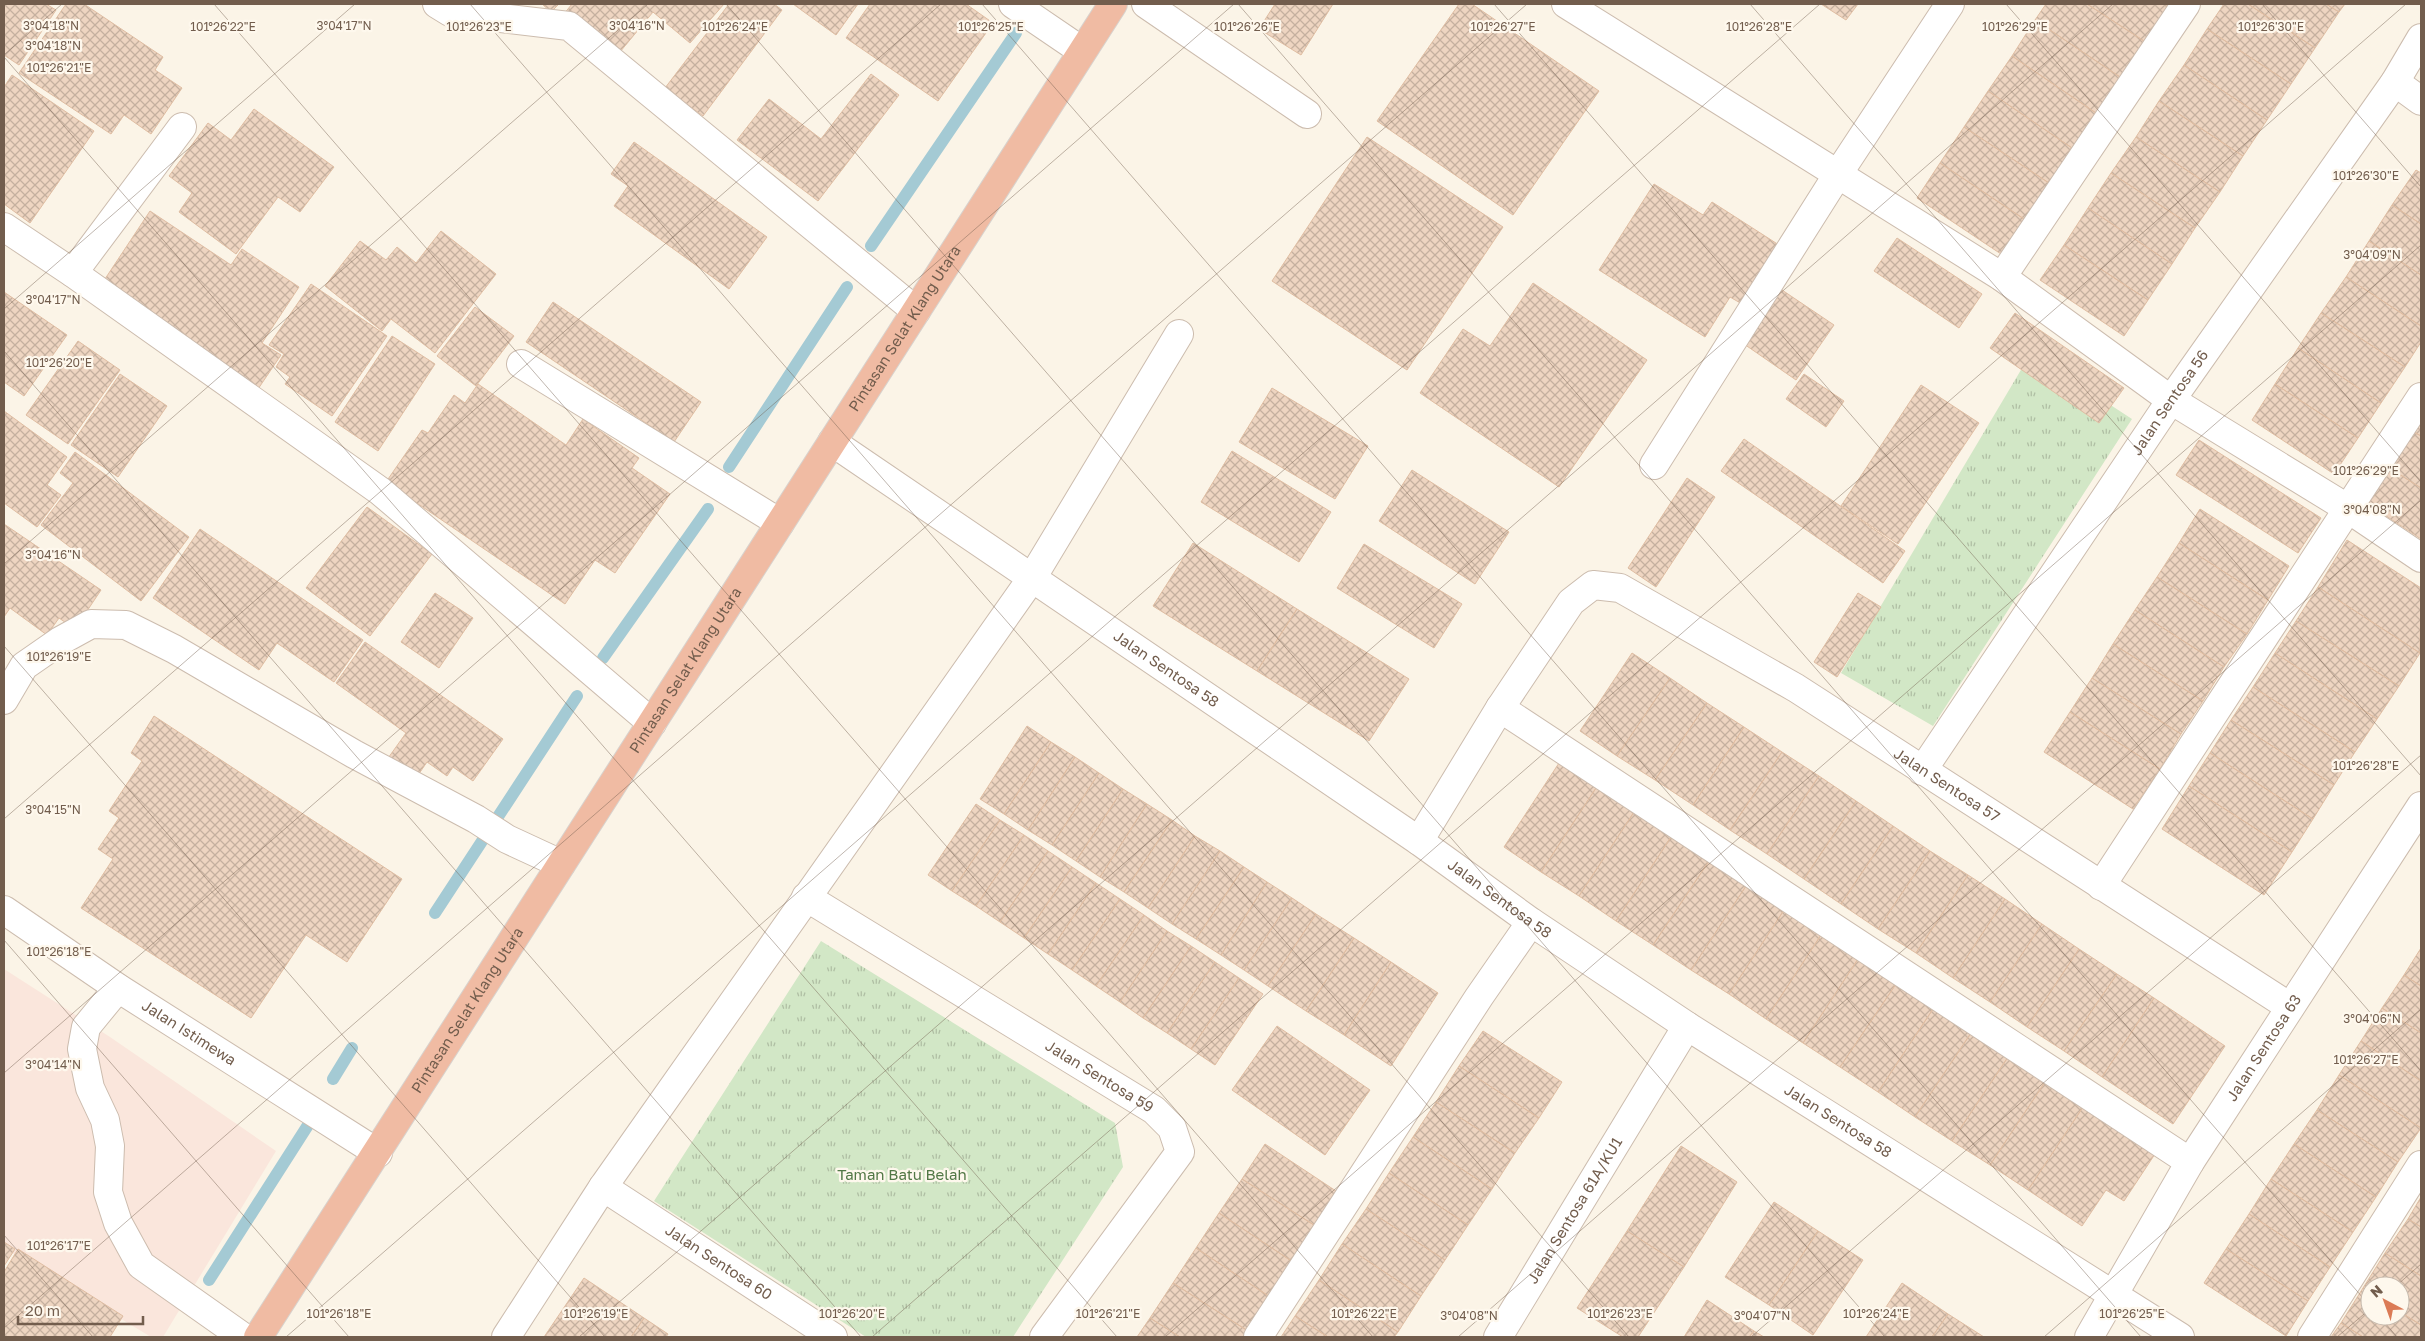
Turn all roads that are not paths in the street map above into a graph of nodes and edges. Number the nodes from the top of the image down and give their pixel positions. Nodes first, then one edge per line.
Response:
1 (437, 4) edge
2 (1013, 4) edge
3 (1113, 4) edge
4 (1146, 4) edge
5 (1566, 4) edge
6 (1950, 4) edge
7 (2186, 4) edge
8 (2421, 38) edge
9 (1082, 51) junction
10 (2395, 82) junction
11 (2421, 101) edge
12 (1307, 114) dead end
13 (182, 127) dead end
14 (1838, 174) junction
15 (4, 227) edge
16 (73, 273) junction
17 (2002, 277) junction
18 (916, 311) junction
19 (1179, 334) dead end
20 (521, 364) dead end
21 (2421, 397) edge
22 (2170, 400) junction
23 (832, 442) junction
24 (1654, 465) dead end
25 (2347, 508) junction
26 (780, 523) junction
27 (2421, 558) edge
28 (1032, 578) junction
29 (4, 700) edge
30 (1500, 708) junction
31 (652, 723) junction
32 (1922, 772) junction
33 (2421, 806) edge
34 (1419, 841) junction
35 (561, 864) junction
36 (2101, 886) junction
37 (806, 896) junction
38 (4, 910) edge
39 (1531, 922) junction
40 (118, 988) junction
41 (2290, 1007) junction
42 (1687, 1026) junction
43 (378, 1153) junction
44 (2190, 1162) junction
45 (2421, 1165) edge
46 (603, 1187) junction
47 (2112, 1295) junction
48 (243, 1337) edge
49 (258, 1337) edge
50 (506, 1337) edge
51 (833, 1337) edge
52 (1044, 1337) edge
53 (1258, 1337) edge
54 (1498, 1337) edge
55 (2089, 1337) edge
56 (2180, 1337) edge
57 (2312, 1337) edge

1 - 18 street
2 - 9 street
3 - 9 highway, Pintasan Selat Klang Utara
4 - 12 street
5 - 14 street
6 - 14 street
7 - 17 street
8 - 10 street, Jalan Sentosa 56
9 - 18 highway, Pintasan Selat Klang Utara
10 - 11 street
10 - 22 street, Jalan Sentosa 56
13 - 16 street
14 - 17 street
14 - 24 street
15 - 16 street
16 - 31 street
17 - 22 street
18 - 23 highway, Pintasan Selat Klang Utara
19 - 28 street
20 - 26 street
21 - 25 street
22 - 25 street
22 - 32 street, Jalan Sentosa 56
23 - 26 highway, Pintasan Selat Klang Utara
23 - 28 street, Jalan Sentosa 58
25 - 27 street
25 - 36 street
26 - 31 highway, Pintasan Selat Klang Utara
28 - 34 street, Jalan Sentosa 58
28 - 37 street
29 - 35 street
30 - 32 street, Jalan Sentosa 57
30 - 34 street
30 - 44 street
31 - 35 highway, Pintasan Selat Klang Utara
32 - 36 street, Jalan Sentosa 57
33 - 41 street, Jalan Sentosa 63
34 - 39 street, Jalan Sentosa 58
35 - 43 highway, Pintasan Selat Klang Utara
36 - 41 street, Jalan Sentosa 57
37 - 46 street
37 - 52 street, Jalan Sentosa 59
38 - 40 street, Jalan Istimewa
39 - 42 street, Jalan Sentosa 58
39 - 53 street
40 - 43 street, Jalan Istimewa
40 - 48 street
41 - 44 street, Jalan Sentosa 63
42 - 47 street, Jalan Sentosa 58
42 - 54 street, Jalan Sentosa 61A/KU1
43 - 49 highway, Pintasan Selat Klang Utara
44 - 47 street, Jalan Sentosa 63
45 - 57 street
46 - 50 street
46 - 51 street, Jalan Sentosa 60
47 - 55 street, Jalan Sentosa 63
47 - 56 street, Jalan Sentosa 58

